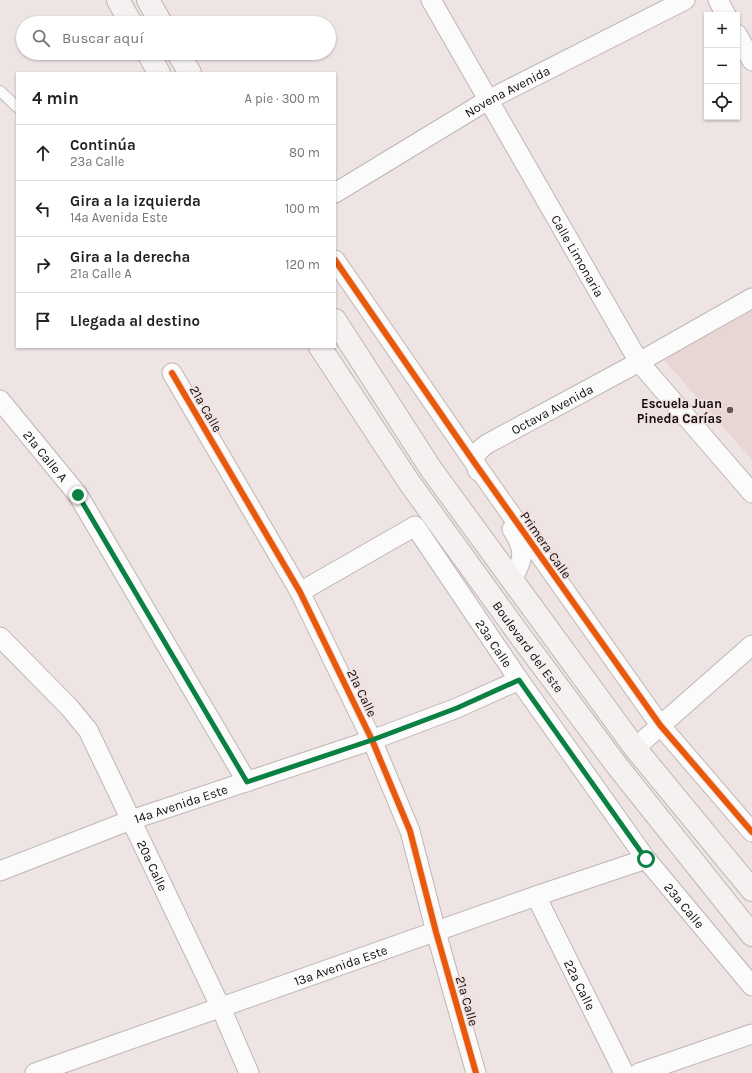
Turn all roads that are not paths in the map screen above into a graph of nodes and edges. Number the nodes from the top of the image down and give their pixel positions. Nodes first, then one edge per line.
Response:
1 (118, 0) edge
2 (148, 0) edge
3 (431, 0) edge
4 (685, 0) edge
5 (718, 0) edge
6 (724, 12) edge
7 (127, 16) edge
8 (157, 16) edge
9 (740, 40) edge
10 (152, 60) edge
11 (182, 60) edge
12 (752, 62) edge
13 (158, 72) edge
14 (189, 72) edge
15 (0, 91) edge
16 (488, 100) junction
17 (16, 106) edge
18 (336, 192) edge
19 (336, 261) edge
20 (752, 298) edge
21 (336, 322) edge
22 (321, 348) edge
23 (639, 362) junction
24 (172, 373) dead end
25 (0, 400) edge
26 (474, 462) junction
27 (752, 493) edge
28 (512, 579) junction
29 (300, 592) junction
30 (0, 637) edge
31 (752, 645) edge
32 (519, 680) junction
33 (660, 725) junction
34 (372, 740) junction
35 (636, 748) junction
36 (247, 782) junction
37 (131, 820) junction
38 (752, 832) edge
39 (646, 859) junction
40 (0, 871) edge
41 (752, 890) edge
42 (536, 896) junction
43 (436, 932) junction
44 (752, 935) edge
45 (752, 986) edge
46 (221, 1008) junction
47 (752, 1034) edge
48 (35, 1073) edge
49 (249, 1073) edge
50 (476, 1073) edge
51 (624, 1073) edge
52 (639, 1073) edge

1 - 7 main road
2 - 8 main road
3 - 16 street, Calle Limonaria
4 - 16 street, Novena Avenida
5 - 6 street
9 - 12 street
10 - 13 main road
11 - 14 main road
15 - 17 lane
16 - 18 street, Novena Avenida
16 - 23 street, Calle Limonaria
19 - 26 street, Primera Calle
20 - 23 street, Octava Avenida
21 - 28 main road
22 - 44 main road, Boulevard del Este
23 - 26 street, Octava Avenida
23 - 27 street, Calle Limonaria
24 - 29 street, 21a Calle
25 - 36 street, 21a Calle A
26 - 28 street
26 - 33 street, Primera Calle
28 - 35 main road
29 - 32 street, 23a Calle
29 - 34 street, 21a Calle
30 - 37 street, 20a Calle
31 - 33 street
32 - 34 street, 14a Avenida Este
32 - 39 street, 23a Calle
33 - 35 street
33 - 38 street, Primera Calle
34 - 36 street, 14a Avenida Este
34 - 43 street, 21a Calle
35 - 41 main road
36 - 37 street, 14a Avenida Este
37 - 40 street, 14a Avenida Este
37 - 46 street, 20a Calle
39 - 42 street, 13a Avenida Este
39 - 45 street, 23a Calle
42 - 43 street, 13a Avenida Este
42 - 51 street, 22a Calle
43 - 46 street, 13a Avenida Este
43 - 50 street, 21a Calle
46 - 48 street, 13a Avenida Este
46 - 49 street, 20a Calle
47 - 52 street

